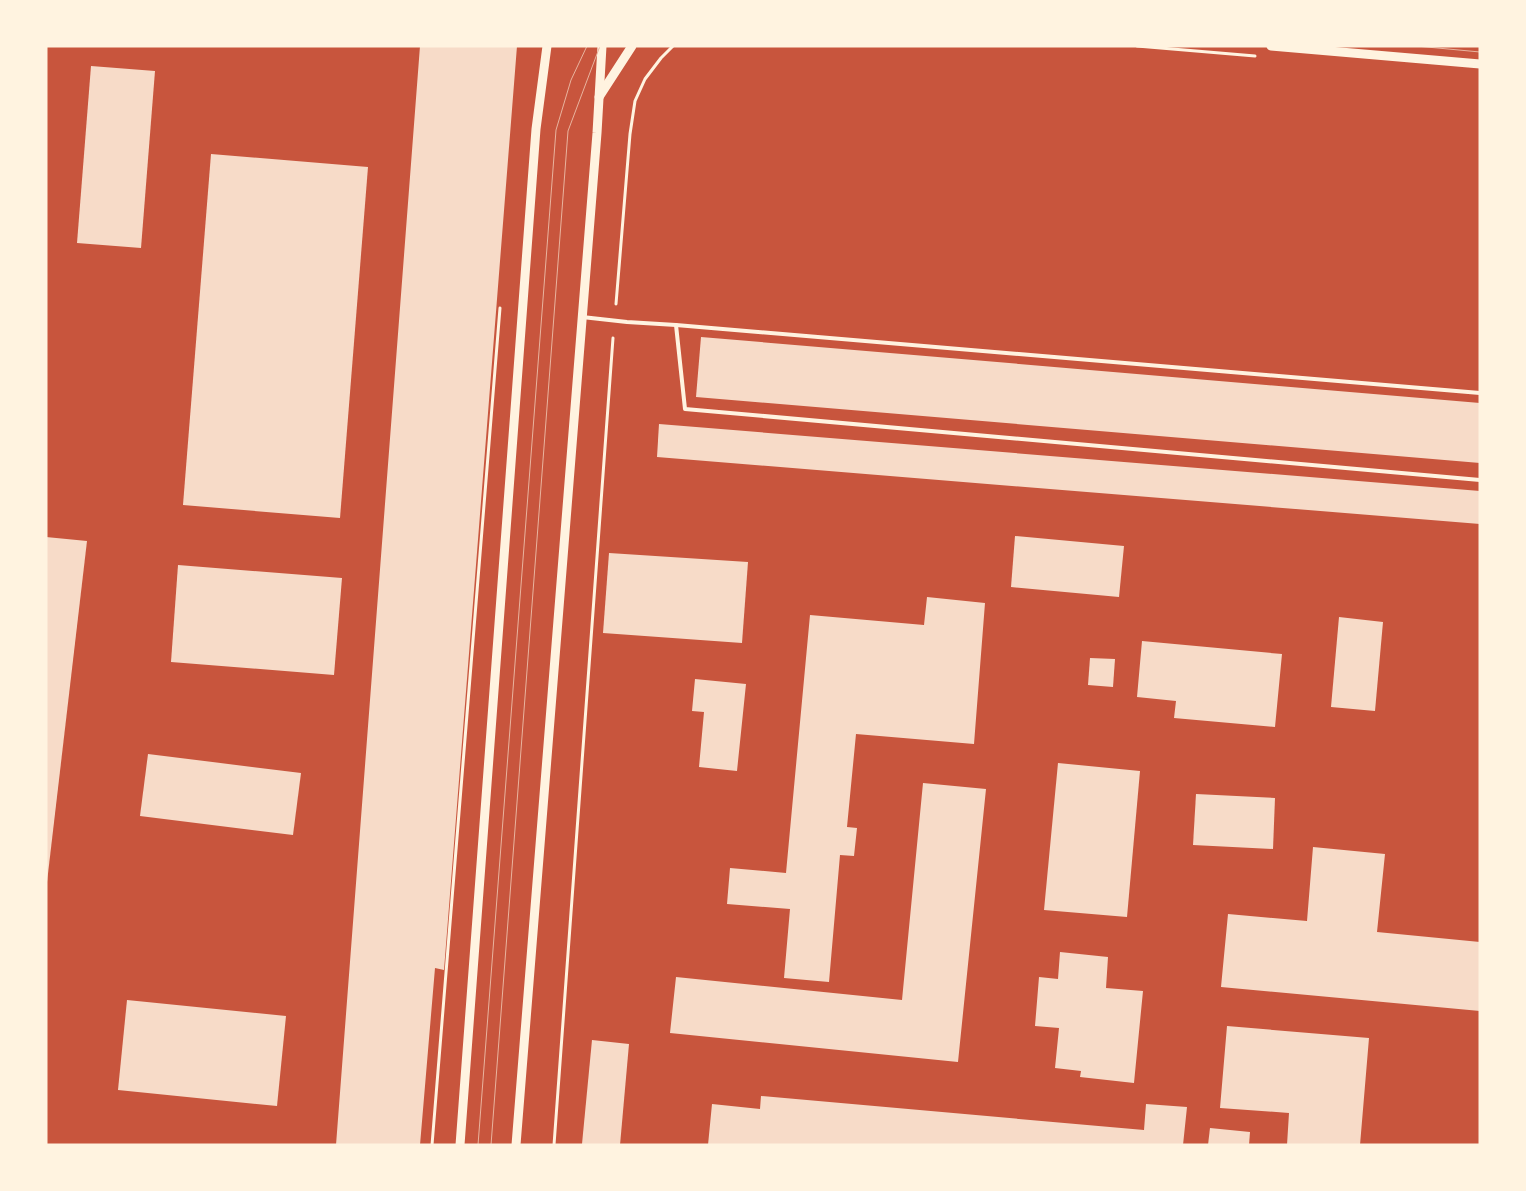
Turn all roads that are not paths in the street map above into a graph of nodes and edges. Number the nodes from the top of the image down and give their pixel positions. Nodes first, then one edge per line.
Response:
1 (547, 46) edge
2 (602, 46) edge
3 (632, 46) edge
4 (1271, 46) edge
5 (1480, 64) edge
6 (599, 97) junction
7 (582, 317) junction
8 (676, 325) junction
9 (1480, 393) edge
10 (1480, 480) edge
11 (460, 1145) edge
12 (516, 1145) edge

1 - 11 street
2 - 6 street
3 - 6 street
4 - 5 street
6 - 7 street
7 - 8 lane
7 - 12 street
8 - 9 lane
8 - 10 lane

